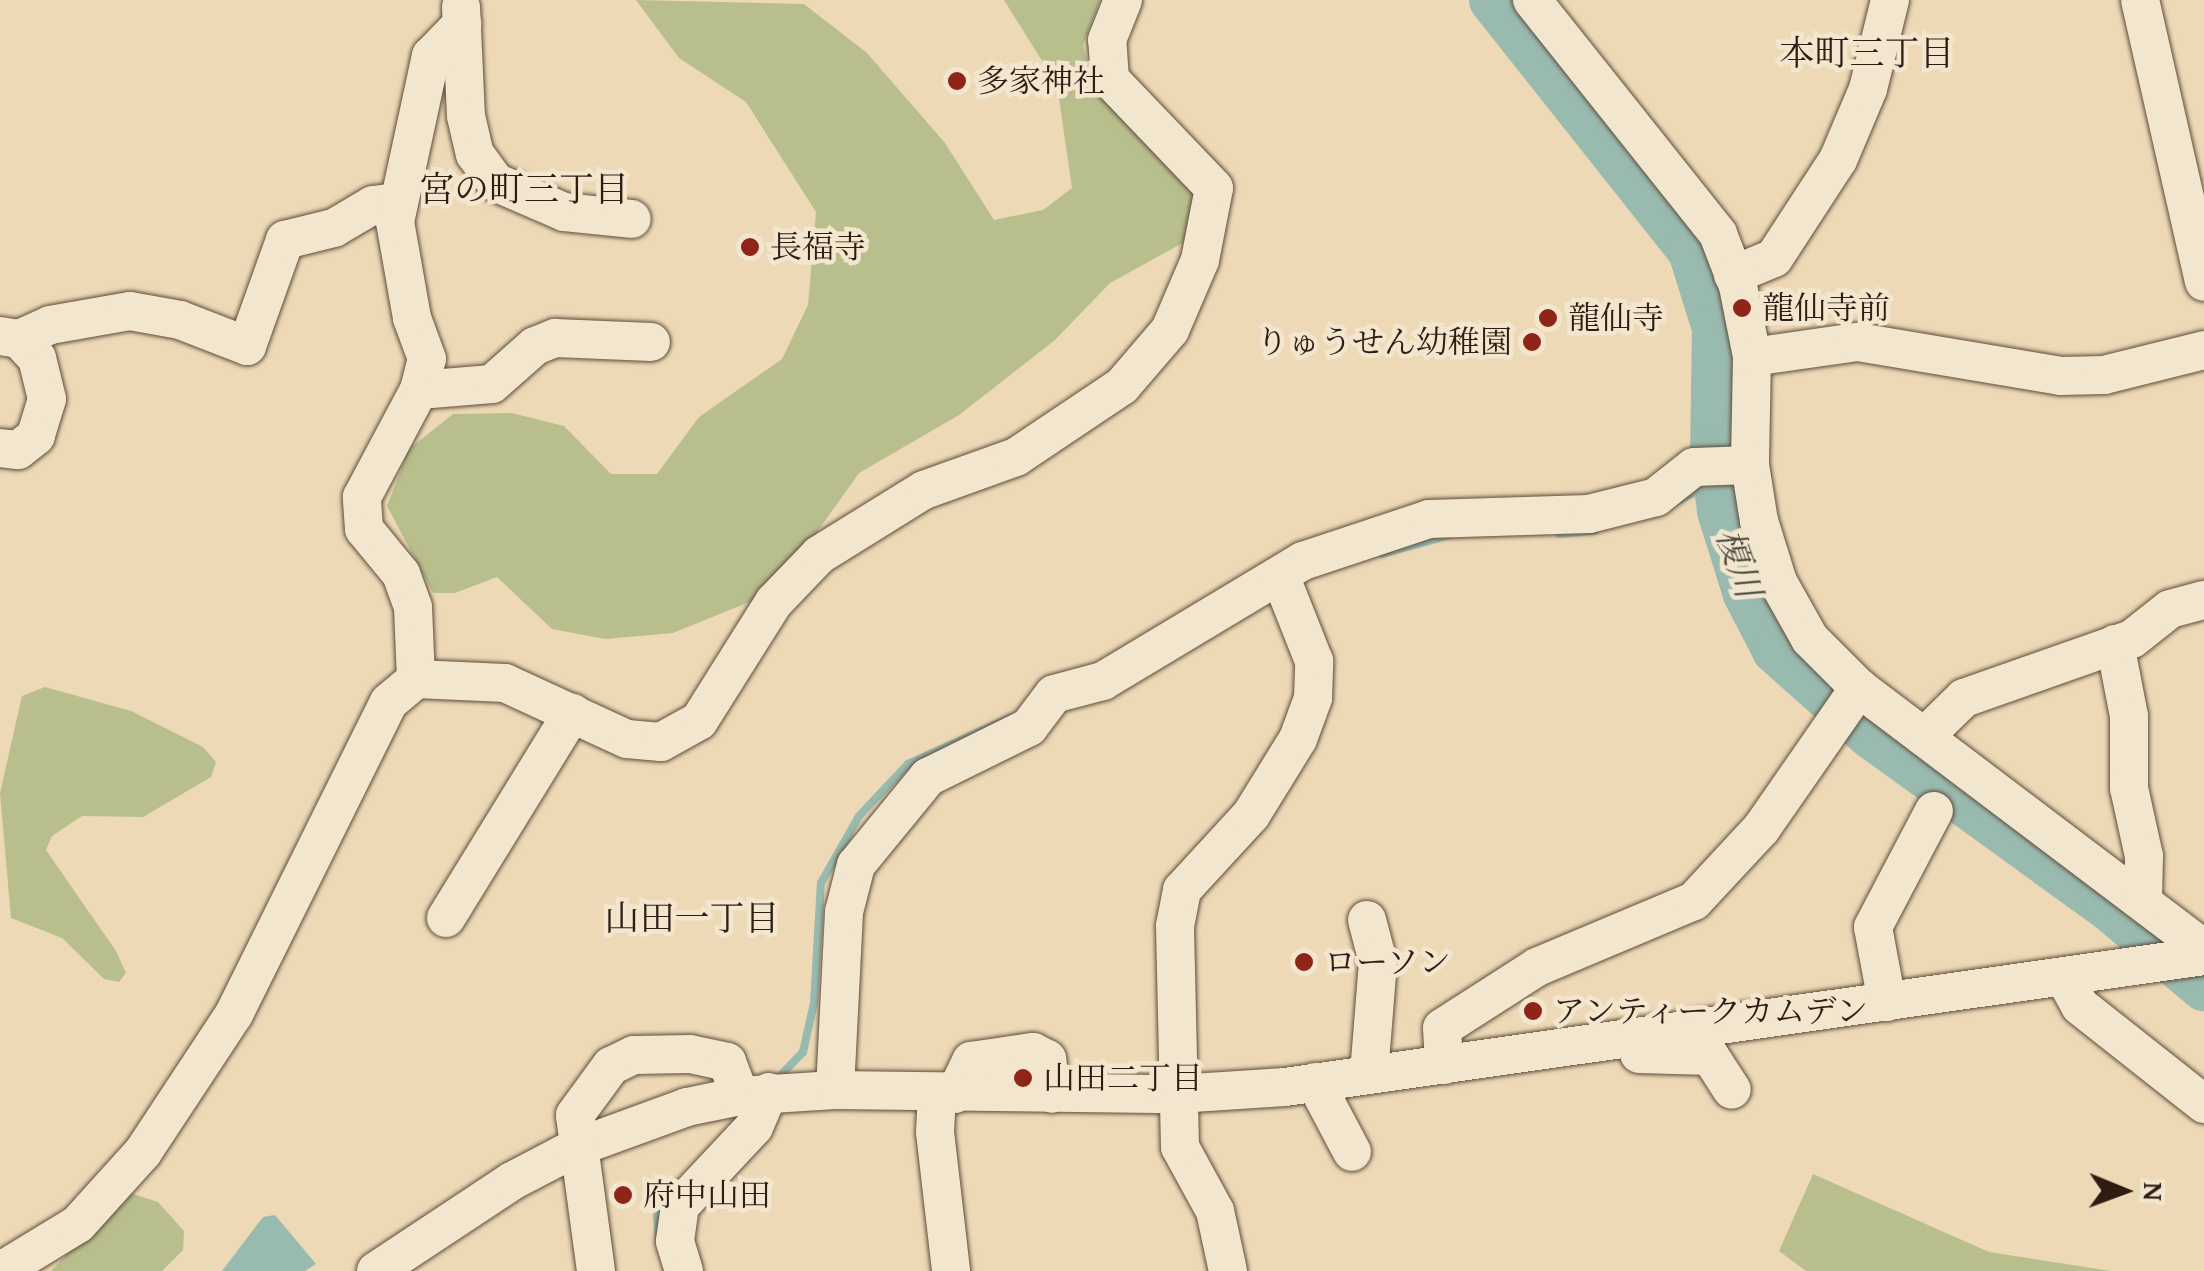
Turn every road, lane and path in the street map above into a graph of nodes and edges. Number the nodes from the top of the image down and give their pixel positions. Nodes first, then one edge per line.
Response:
1 (1123, 0) edge
2 (1532, 0) edge
3 (1890, 0) edge
4 (2140, 0) edge
5 (461, 12) edge
6 (399, 202) junction
7 (632, 219) dead end
8 (1734, 274) junction
9 (2204, 282) edge
10 (10, 337) edge
11 (651, 342) dead end
12 (2204, 350) edge
13 (1752, 357) junction
14 (419, 390) junction
15 (0, 448) edge
16 (1750, 466) junction
17 (1280, 575) junction
18 (2204, 600) edge
19 (2115, 644) junction
20 (416, 678) junction
21 (1858, 688) junction
22 (572, 713) junction
23 (1924, 736) junction
24 (1934, 811) dead end
25 (2143, 900) junction
26 (446, 918) dead end
27 (1367, 920) dead end
28 (2201, 954) edge
29 (2064, 976) junction
30 (1886, 1002) junction
31 (1632, 1038) junction
32 (1444, 1065) junction
33 (1369, 1075) junction
34 (1315, 1082) junction
35 (835, 1090) junction
36 (1732, 1090) dead end
37 (755, 1094) junction
38 (946, 1094) junction
39 (1177, 1094) junction
40 (2204, 1104) edge
41 (575, 1148) junction
42 (1352, 1152) dead end
43 (2, 1271) edge
44 (376, 1271) edge
45 (596, 1271) edge
46 (684, 1271) edge
47 (952, 1271) edge
48 (1228, 1271) edge

1 - 22 street
2 - 8 street
3 - 8 street
4 - 9 street
5 - 6 street
5 - 7 street
6 - 10 street
6 - 14 street
8 - 13 street
10 - 15 street
11 - 14 street
12 - 13 street
13 - 16 street
14 - 20 street
16 - 17 street
16 - 21 street
17 - 35 street
17 - 39 street
18 - 19 street
19 - 23 street
19 - 25 street
20 - 22 street
20 - 43 street
21 - 23 street
21 - 32 street
22 - 26 street
23 - 25 street
24 - 30 street
25 - 28 street
27 - 33 street
28 - 29 street
29 - 30 street
29 - 40 street
30 - 31 street
31 - 32 street
31 - 36 street
32 - 33 street
33 - 34 street
34 - 39 street
34 - 42 street
35 - 37 street
35 - 38 street
37 - 41 street
37 - 41 street
37 - 46 street
38 - 39 street
38 - 47 street
39 - 48 street
41 - 44 street
41 - 45 street

